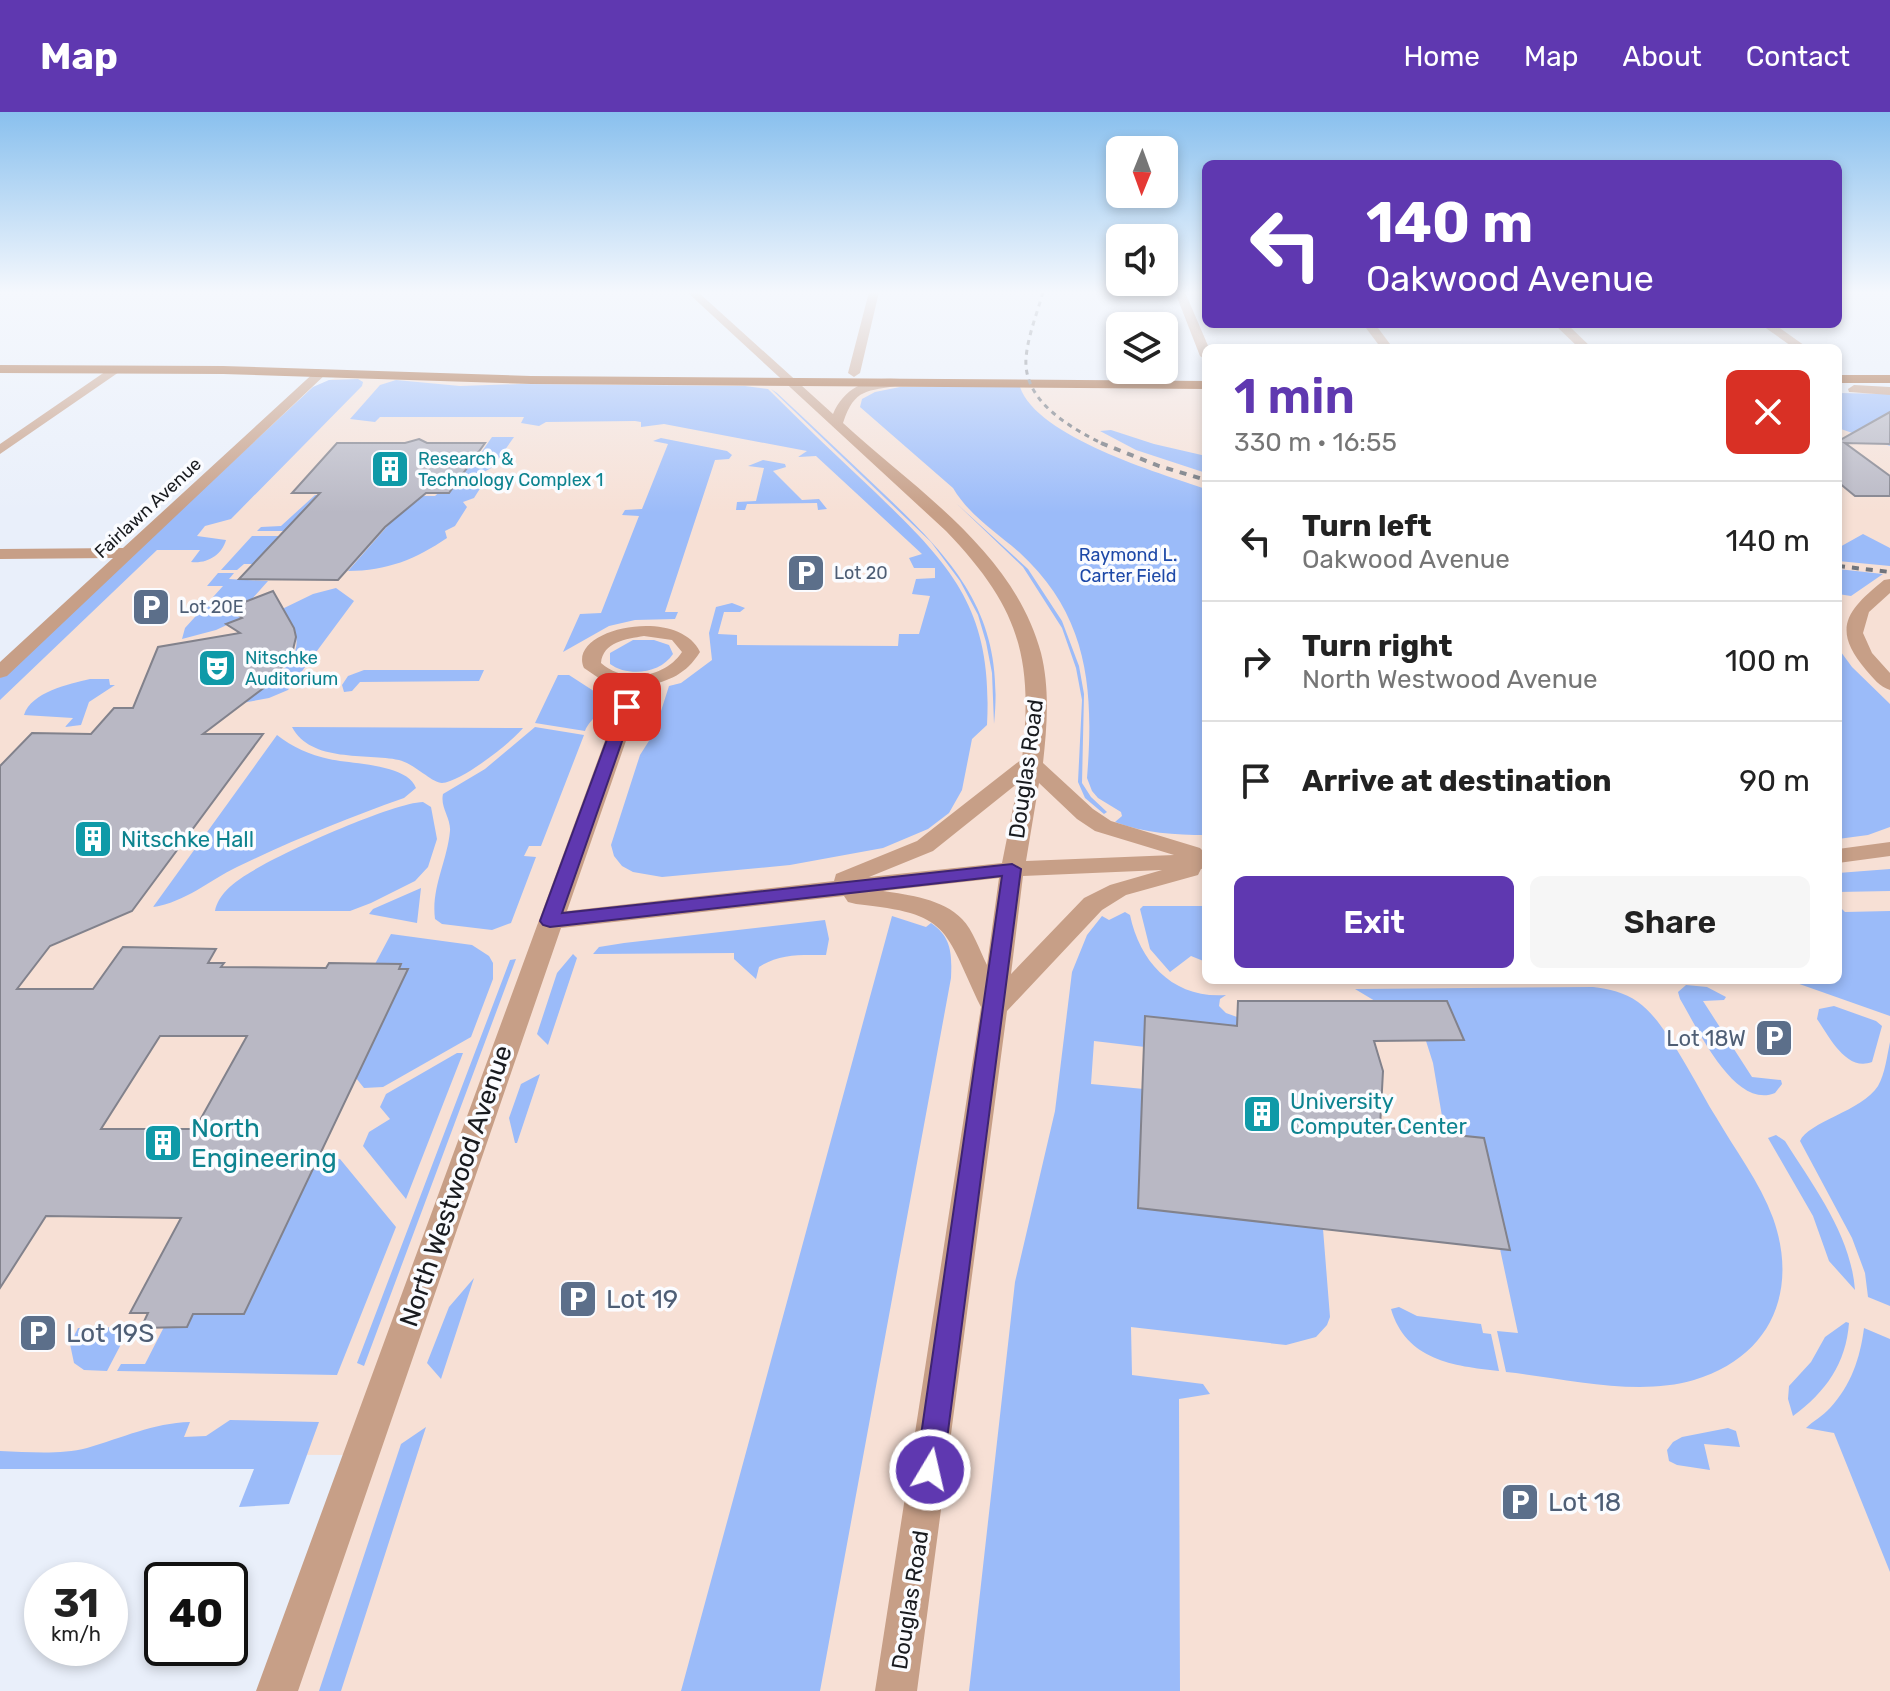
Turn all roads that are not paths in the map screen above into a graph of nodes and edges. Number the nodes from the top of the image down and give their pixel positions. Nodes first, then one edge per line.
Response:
1 (773, 366) edge
2 (856, 366) edge
3 (0, 369) edge
4 (116, 370) junction
5 (560, 371) junction
6 (322, 372) junction
7 (780, 372) junction
8 (854, 373) junction
9 (1202, 376) edge
10 (463, 378) junction
11 (1890, 379) edge
12 (1845, 380) edge
13 (791, 382) junction
14 (896, 382) junction
15 (1202, 385) edge
16 (1890, 390) edge
17 (836, 424) junction
18 (0, 450) edge
19 (129, 553) junction
20 (0, 554) edge
21 (1890, 584) edge
22 (0, 672) edge
23 (637, 681) junction
24 (1890, 684) edge
25 (1030, 763) junction
26 (1890, 849) edge
27 (1842, 855) edge
28 (1202, 860) edge
29 (1202, 861) edge
30 (1202, 862) edge
31 (1012, 869) junction
32 (814, 891) junction
33 (550, 921) junction
34 (995, 1007) junction
35 (277, 1691) edge
36 (896, 1691) edge

1 - 7 street
2 - 8 street
3 - 4 main road
4 - 6 main road
4 - 18 street
5 - 6 main road
5 - 7 main road
5 - 10 main road
6 - 10 main road
6 - 19 street, Fairlawn Avenue
7 - 8 main road
7 - 13 street, Douglas Road
8 - 9 main road
10 - 13 main road
11 - 12 main road
12 - 16 street
13 - 14 main road
13 - 17 street, Douglas Road
14 - 15 main road
14 - 17 street
17 - 25 street, Douglas Road
19 - 20 street
19 - 22 street, Fairlawn Avenue
21 - 24 street
23 - 23 street
23 - 33 street, North Westwood Avenue
25 - 28 street
25 - 31 street, Douglas Road
25 - 32 street
26 - 27 street
29 - 31 street
30 - 34 street
31 - 32 street
31 - 34 street, Douglas Road
32 - 33 street
32 - 34 street
33 - 35 street, North Westwood Avenue
34 - 36 street, Douglas Road

